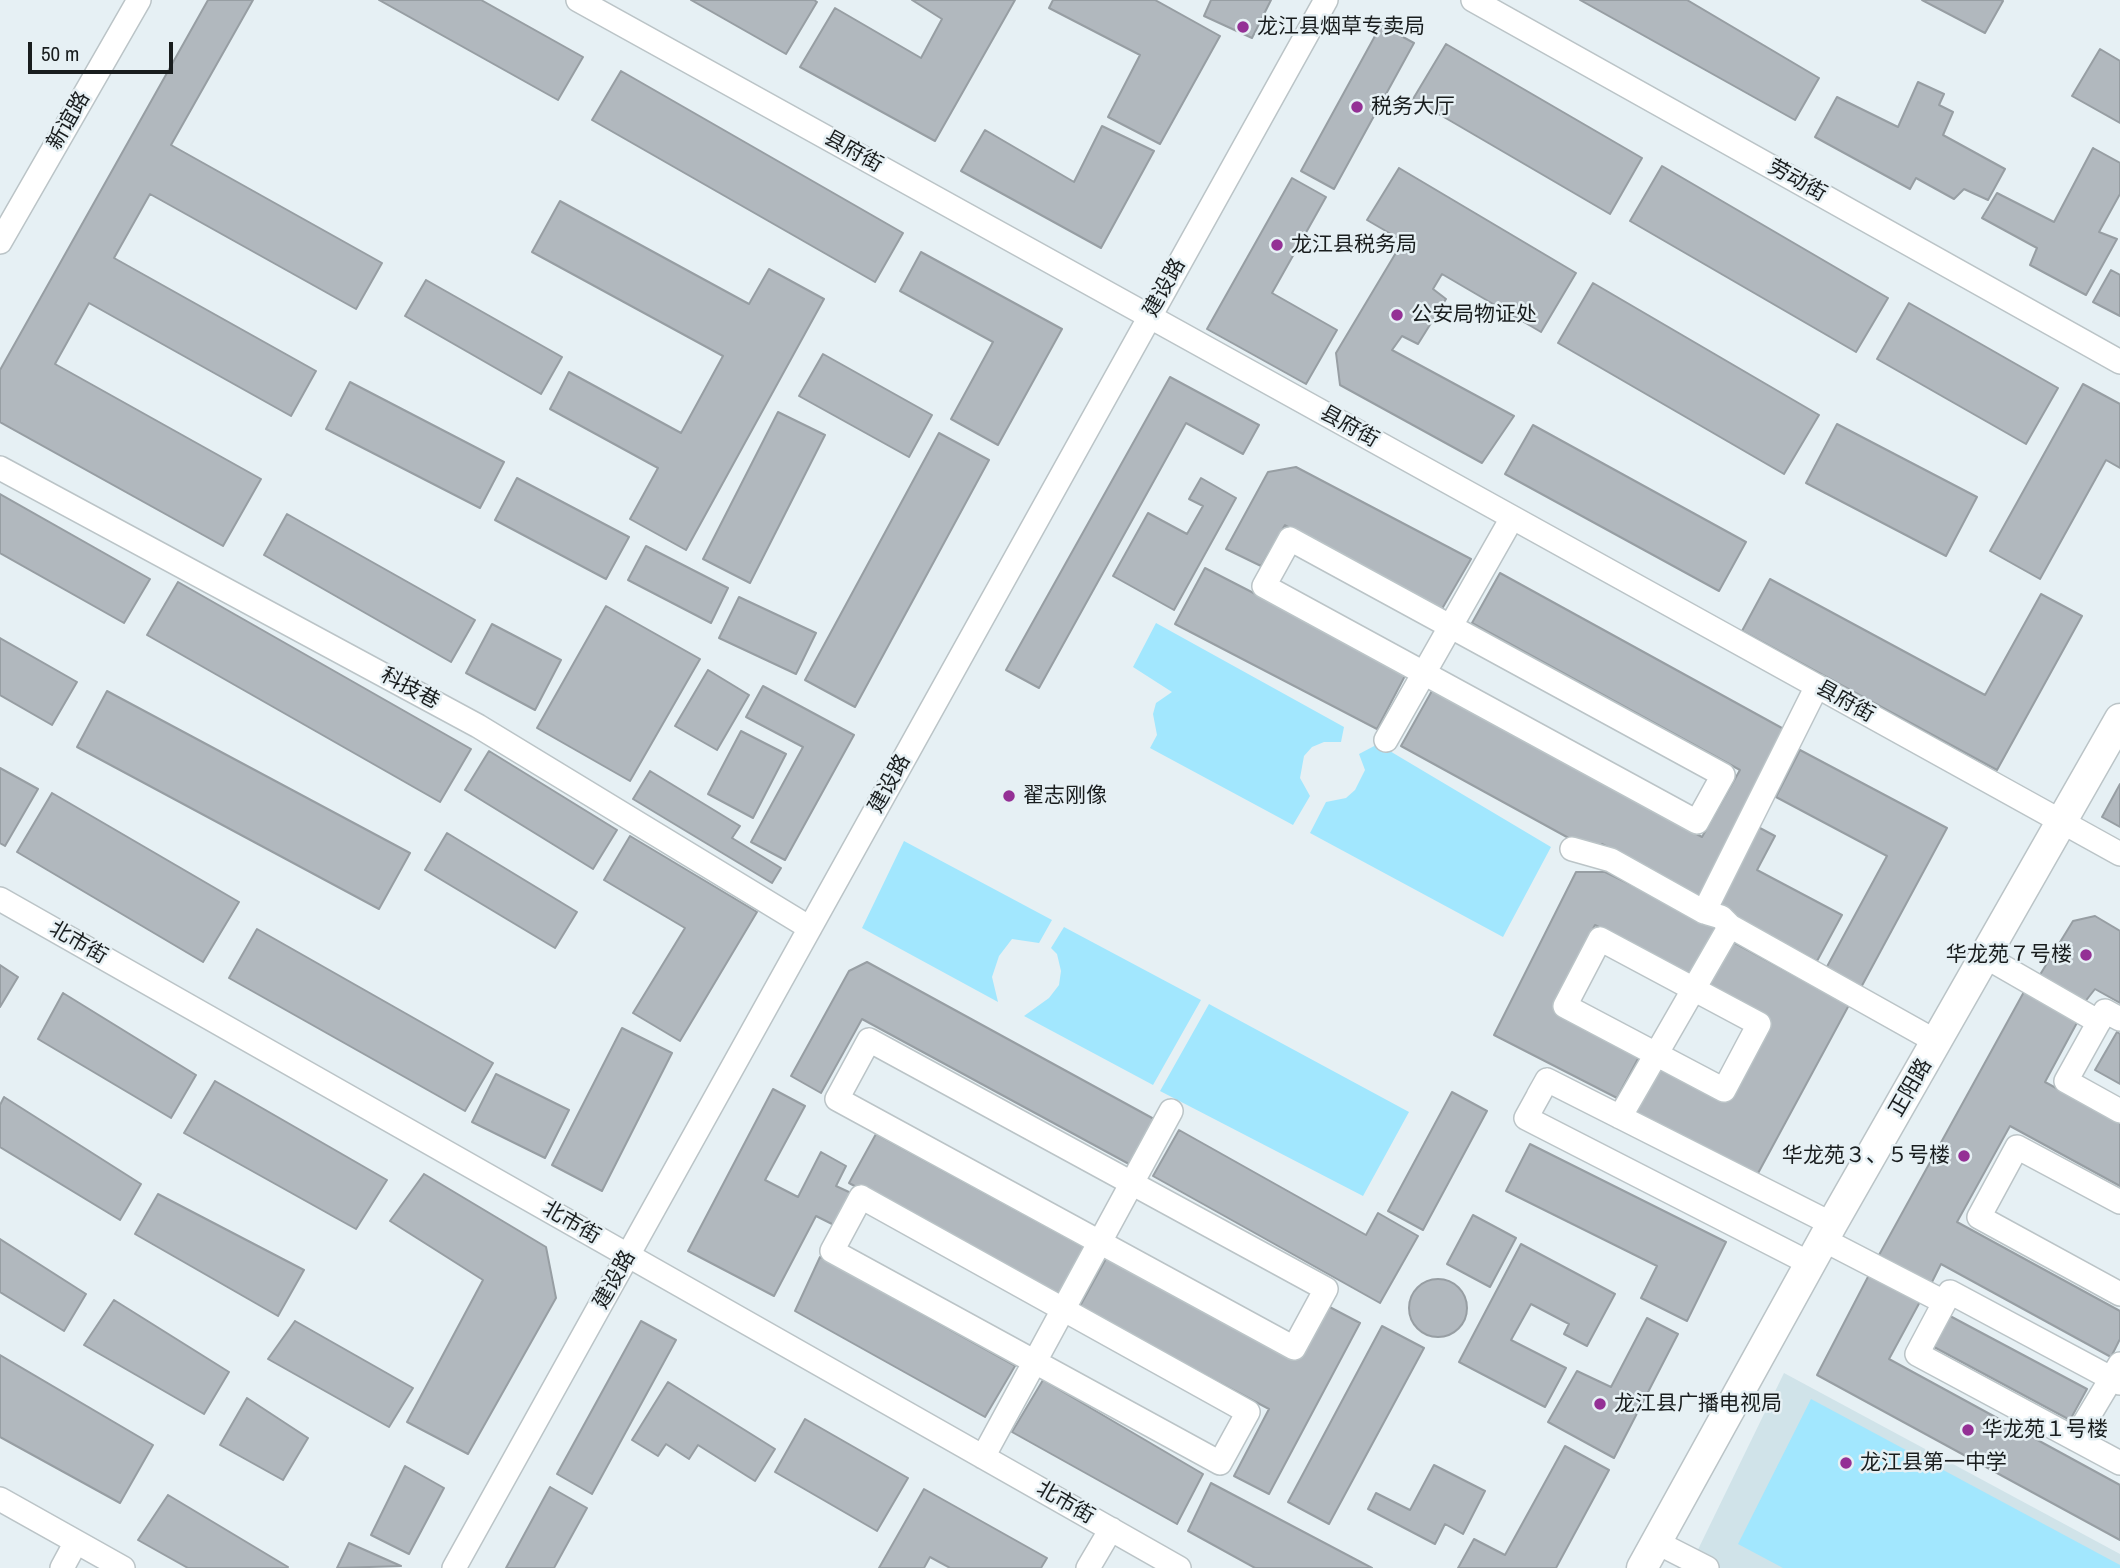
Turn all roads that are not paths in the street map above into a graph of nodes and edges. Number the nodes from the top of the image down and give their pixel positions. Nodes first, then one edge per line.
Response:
1 (139, 0) edge
2 (578, 0) edge
3 (1326, 0) edge
4 (1473, 0) edge
5 (0, 242) edge
6 (1150, 317) junction
7 (2120, 362) edge
8 (0, 468) edge
9 (1512, 517) junction
10 (1450, 627) junction
11 (1425, 674) junction
12 (1817, 687) junction
13 (2120, 719) edge
14 (1386, 740) dead end
15 (2062, 822) junction
16 (1572, 849) dead end
17 (2120, 854) edge
18 (0, 899) edge
19 (1704, 912) junction
20 (1730, 926) junction
21 (810, 928) junction
22 (1986, 957) junction
23 (1693, 989) junction
24 (2110, 1021) edge
25 (1937, 1042) junction
26 (1656, 1054) junction
27 (1171, 1111) dead end
28 (2120, 1111) edge
29 (1620, 1117) junction
30 (1132, 1183) junction
31 (2120, 1202) edge
32 (1100, 1242) junction
33 (1822, 1243) junction
34 (628, 1255) junction
35 (2120, 1294) edge
36 (1944, 1302) junction
37 (1063, 1309) junction
38 (1034, 1363) junction
39 (2117, 1375) edge
40 (2076, 1439) junction
41 (983, 1457) junction
42 (2120, 1463) edge
43 (0, 1499) edge
44 (1111, 1529) junction
45 (76, 1542) junction
46 (1656, 1542) junction
47 (62, 1568) edge
48 (123, 1568) edge
49 (454, 1568) edge
50 (1088, 1568) edge
51 (1179, 1568) edge
52 (1642, 1568) edge
53 (1707, 1568) edge

1 - 5 street, 新谊路
2 - 6 street, 县府街
3 - 6 street, 建设路
4 - 7 street, 劳动街
6 - 9 street, 县府街
6 - 21 street, 建设路
8 - 21 street, 科技巷
9 - 10 street
9 - 12 street, 县府街
10 - 11 street
10 - 11 street
10 - 11 street
11 - 14 street
12 - 15 street, 县府街
12 - 19 street
13 - 15 main road, 正阳路
15 - 17 street, 县府街
15 - 22 main road, 正阳路
16 - 19 street
18 - 34 street, 北市街
19 - 20 street
20 - 23 street
20 - 25 street
21 - 34 street, 建设路
22 - 24 street
22 - 25 main road, 正阳路
23 - 26 street
23 - 26 street
23 - 26 street
24 - 28 street
25 - 33 main road, 正阳路
26 - 29 street
27 - 30 street
29 - 33 street
29 - 33 street
30 - 32 street
30 - 32 street
30 - 32 street
31 - 35 street
32 - 37 street
33 - 36 street
33 - 46 main road, 正阳路
34 - 41 street, 北市街
34 - 49 street, 建设路
36 - 39 street
36 - 40 street
37 - 38 street
37 - 38 street
37 - 38 street
38 - 41 street
39 - 40 street
40 - 42 street
41 - 44 street, 北市街
43 - 45 street
44 - 50 street
44 - 51 street, 北市街
45 - 47 street
45 - 48 street
46 - 52 main road, 正阳路
46 - 53 street

